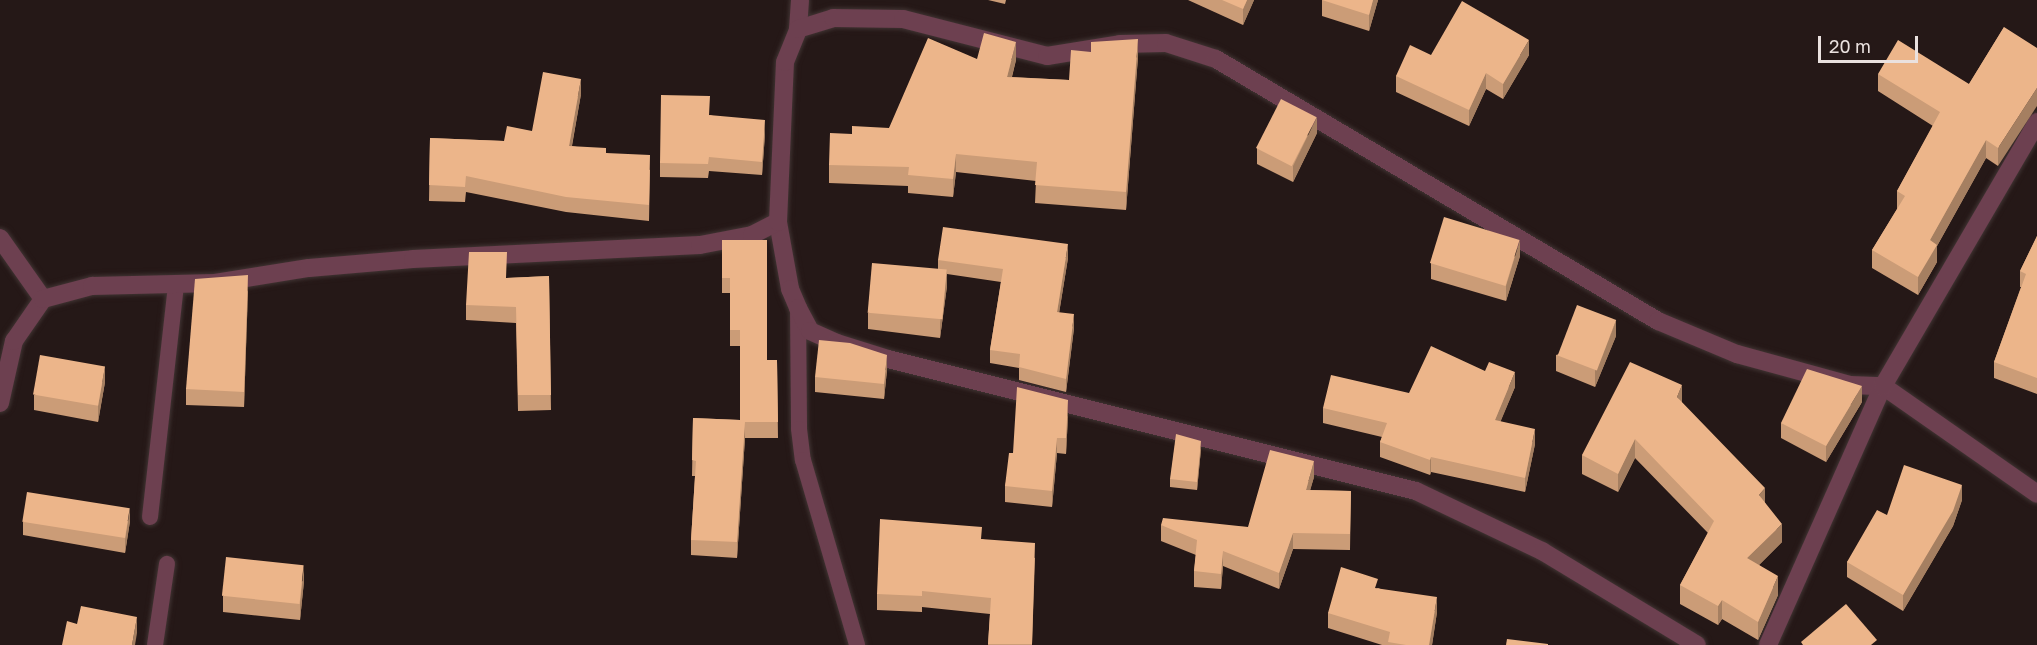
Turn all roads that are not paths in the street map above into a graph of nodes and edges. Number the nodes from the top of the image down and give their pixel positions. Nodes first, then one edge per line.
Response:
1 (800, 0) edge
2 (798, 29) junction
3 (2037, 122) edge
4 (778, 222) junction
5 (0, 237) edge
6 (176, 284) junction
7 (43, 299) junction
8 (798, 308) junction
9 (1883, 386) junction
10 (0, 404) edge
11 (2037, 494) edge
12 (150, 517) dead end
13 (167, 564) dead end
14 (155, 645) edge
15 (857, 645) edge
16 (1697, 645) edge
17 (1768, 645) edge

1 - 2 street
2 - 4 street
2 - 9 street
3 - 9 street
4 - 6 street
4 - 8 street
5 - 7 street
6 - 7 street
6 - 12 lane
7 - 10 street
8 - 15 lane
8 - 16 street
9 - 11 street
9 - 17 street
13 - 14 lane

